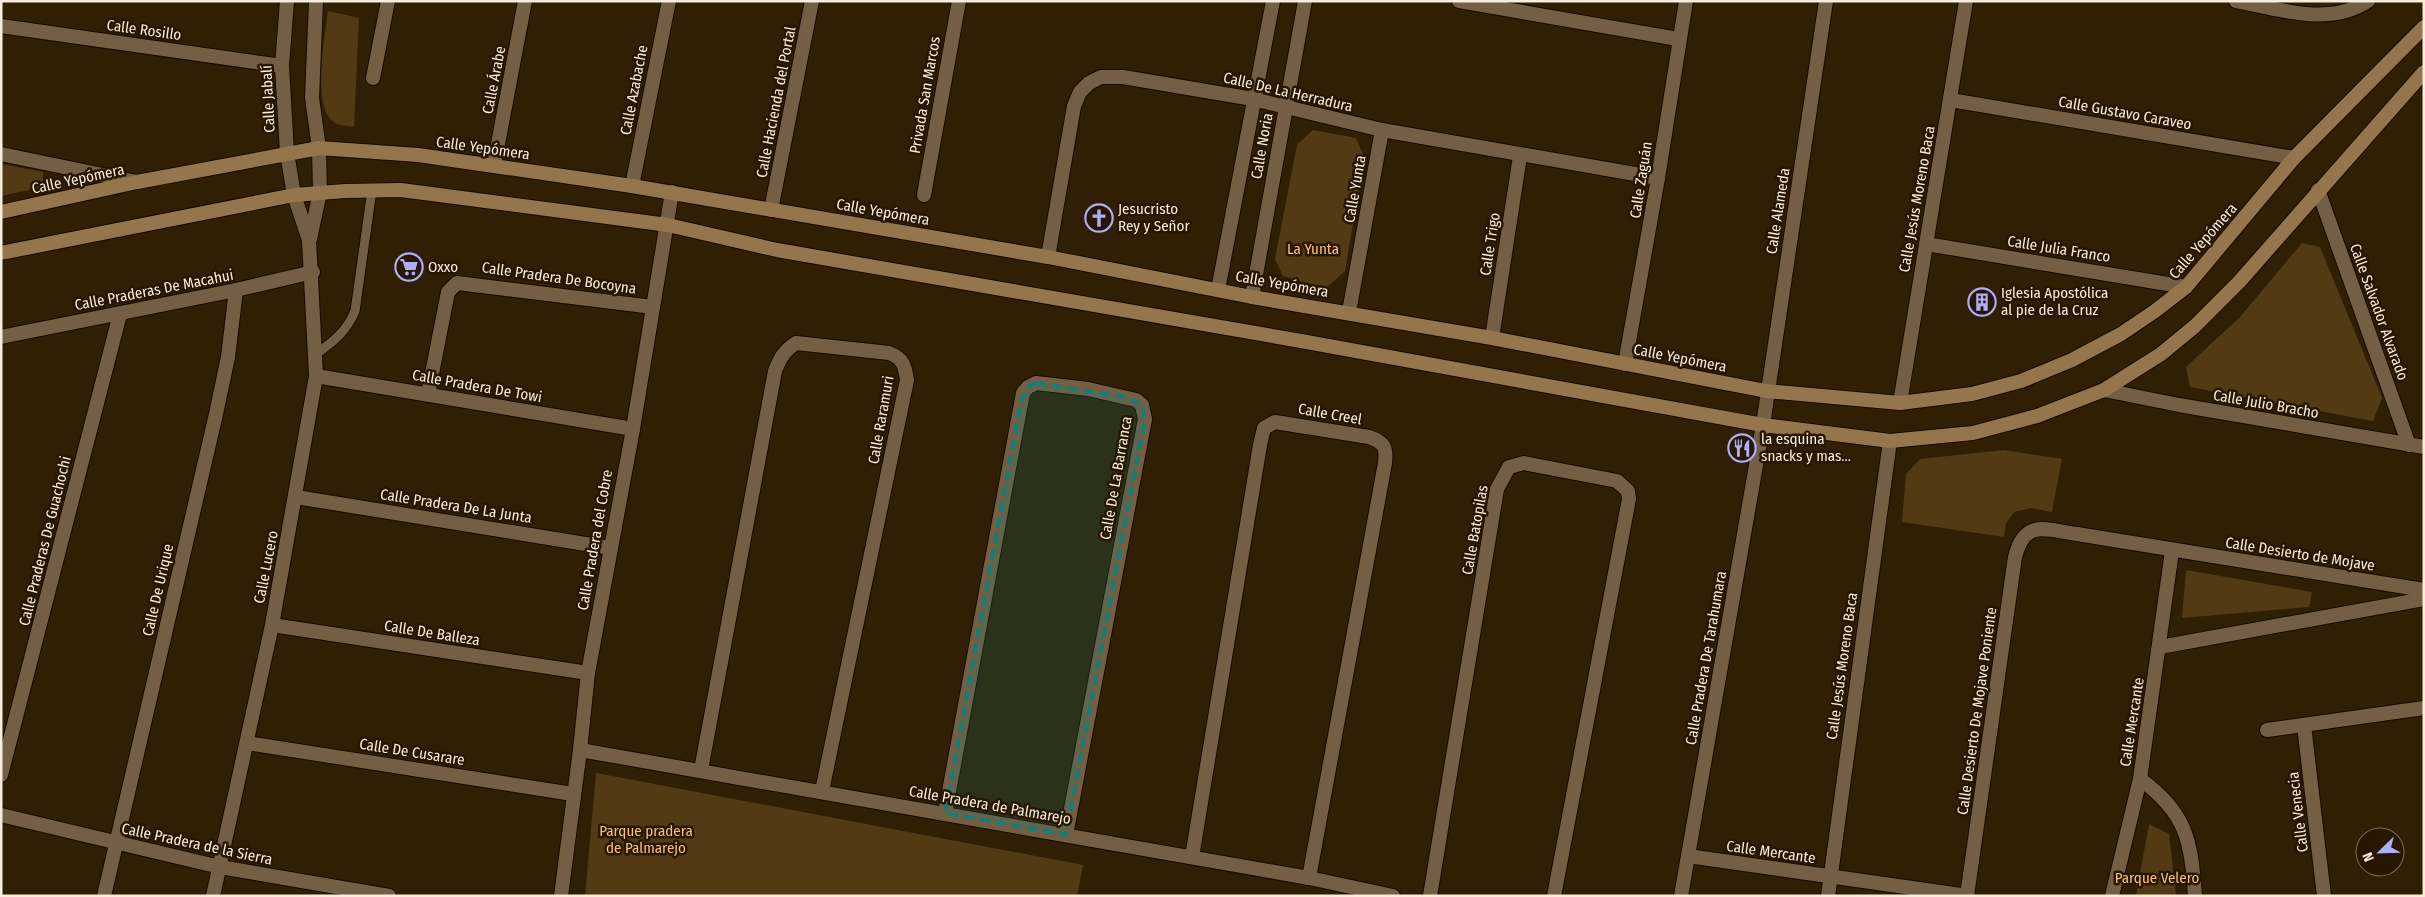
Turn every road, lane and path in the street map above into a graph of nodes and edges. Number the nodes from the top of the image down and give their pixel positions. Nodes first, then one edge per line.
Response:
1 (287, 1) edge
2 (316, 1) edge
3 (388, 1) edge
4 (525, 1) edge
5 (669, 1) edge
6 (812, 1) edge
7 (959, 1) edge
8 (1273, 1) edge
9 (1305, 1) edge
10 (1459, 1) edge
11 (1686, 1) edge
12 (1826, 1) edge
13 (1966, 1) edge
14 (2236, 1) edge
15 (2368, 2) edge
16 (1, 26) edge
17 (2424, 27) edge
18 (1678, 39) junction
19 (282, 66) junction
20 (2424, 72) edge
21 (373, 78) dead end
22 (1253, 99) junction
23 (1951, 100) junction
24 (1285, 108) junction
25 (1382, 130) junction
26 (319, 148) junction
27 (287, 153) junction
28 (1, 154) edge
29 (1520, 156) junction
30 (2294, 158) junction
31 (494, 165) junction
32 (1658, 178) junction
33 (137, 182) junction
34 (632, 186) junction
35 (372, 190) junction
36 (2318, 190) junction
37 (320, 192) junction
38 (672, 192) junction
39 (924, 194) dead end
40 (294, 195) junction
41 (772, 210) junction
42 (1, 212) edge
43 (668, 225) junction
44 (309, 240) junction
45 (1926, 244) junction
46 (1, 252) edge
47 (1048, 257) junction
48 (313, 272) junction
49 (2186, 287) junction
50 (236, 290) junction
51 (1218, 290) junction
52 (1252, 297) junction
53 (653, 308) junction
54 (1349, 312) junction
55 (120, 314) junction
56 (1, 337) edge
57 (1492, 338) junction
58 (316, 354) junction
59 (1625, 364) junction
60 (316, 376) junction
61 (2104, 390) junction
62 (1766, 391) junction
63 (428, 394) junction
64 (1900, 403) junction
65 (1762, 425) junction
66 (633, 429) junction
67 (1890, 440) junction
68 (2409, 445) junction
69 (2424, 448) edge
70 (296, 497) junction
71 (610, 548) junction
72 (2172, 551) junction
73 (2424, 590) edge
74 (2424, 599) edge
75 (272, 625) junction
76 (2160, 647) junction
77 (588, 673) junction
78 (2424, 708) edge
79 (2304, 725) junction
80 (2267, 730) dead end
81 (246, 743) junction
82 (580, 750) junction
83 (701, 770) junction
84 (1, 775) edge
85 (2140, 779) junction
86 (822, 791) junction
87 (573, 794) junction
88 (945, 813) junction
89 (1, 815) edge
90 (1066, 835) junction
91 (116, 844) junction
92 (1688, 856) junction
93 (1192, 857) junction
94 (220, 867) junction
95 (1309, 878) junction
96 (1830, 878) junction
97 (104, 896) edge
98 (213, 896) edge
99 (389, 896) edge
100 (561, 896) edge
101 (1393, 896) edge
102 (1430, 896) edge
103 (1554, 896) edge
104 (1681, 896) edge
105 (1828, 896) edge
106 (1967, 896) edge
107 (2112, 896) edge
108 (2195, 896) edge
109 (2324, 896) edge

1 - 19 street, Calle Jabalí
2 - 26 street
3 - 21 street
4 - 31 street, Calle Árabe
5 - 34 street, Calle Azabache
6 - 41 street, Calle Hacienda del Portal
7 - 39 street, Privada San Marcos
8 - 22 street, Calle Noria
9 - 24 street, Calle Noria
10 - 18 street
11 - 18 street, Calle Zaguán
12 - 62 street, Calle Alameda
13 - 23 street, Calle Jesús Moreno Baca
14 - 15 street
16 - 19 street, Calle Rosillo
17 - 30 main road, Calle Yepómera
18 - 32 street, Calle Zaguán
19 - 27 street, Calle Jabalí
20 - 36 main road
22 - 24 street, Calle De La Herradura
22 - 47 street, Calle De La Herradura
22 - 51 street, Calle Noria
23 - 30 street, Calle Gustavo Caraveo
23 - 45 street, Calle Jesús Moreno Baca
24 - 25 street, Calle De La Herradura
24 - 52 street, Calle Noria
25 - 29 street, Calle De La Herradura
25 - 54 street, Calle Yunta
26 - 27 main road, Calle Yepómera
26 - 31 main road, Calle Yepómera
26 - 37 street
27 - 33 main road, Calle Yepómera
27 - 40 street, Calle Jabalí
28 - 33 street
29 - 32 street, Calle De La Herradura
29 - 57 street, Calle Trigo
30 - 49 main road, Calle Yepómera
31 - 34 main road, Calle Yepómera
32 - 59 street, Calle Zaguán
33 - 42 main road, Calle Yepómera
34 - 38 main road, Calle Yepómera
35 - 37 main road
35 - 43 main road
35 - 58 lane
36 - 61 main road
36 - 68 street, Calle Salvador Alvarado
37 - 40 main road
37 - 44 street, Calle Lucero
38 - 41 main road, Calle Yepómera
38 - 43 street, Calle Pradera del Cobre
40 - 44 street, Calle Lucero
40 - 46 main road
41 - 47 main road, Calle Yepómera
43 - 53 street, Calle Pradera del Cobre
43 - 65 main road
44 - 48 street, Calle Lucero
45 - 49 street, Calle Julia Franco
45 - 64 street, Calle Jesús Moreno Baca
47 - 51 main road, Calle Yepómera
48 - 50 street, Calle Praderas De Macahui
48 - 58 street, Calle Lucero
49 - 64 main road, Calle Yepómera
50 - 55 street, Calle Praderas De Macahui
50 - 91 street, Calle De Urique
51 - 52 main road, Calle Yepómera
52 - 54 main road, Calle Yepómera
53 - 63 street, Calle Pradera De Bocoyna
53 - 66 street, Calle Pradera del Cobre
54 - 57 main road, Calle Yepómera
55 - 56 street, Calle Praderas De Macahui
55 - 84 street, Calle Praderas De Guachochi
57 - 59 main road, Calle Yepómera
58 - 60 street, Calle Lucero
59 - 62 main road, Calle Yepómera
60 - 63 street, Calle Pradera De Towi
60 - 70 street, Calle Lucero
61 - 67 main road
61 - 68 street, Calle Julio Bracho
62 - 64 main road, Calle Yepómera
62 - 65 street, Calle Alameda
63 - 66 street, Calle Pradera De Towi
65 - 67 main road
65 - 92 street, Calle Pradera De Tarahumara
66 - 71 street, Calle Pradera del Cobre
67 - 96 street, Calle Jesús Moreno Baca
68 - 69 street, Calle Julio Bracho
70 - 71 street, Calle Pradera De La Junta
70 - 75 street, Calle Lucero
71 - 77 street, Calle Pradera del Cobre
72 - 73 street, Calle Desierto de Mojave
72 - 76 street, Calle Mercante
72 - 106 street, Calle Desierto De Mojave Poniente
74 - 76 street
75 - 77 street, Calle De Balleza
75 - 81 street, Calle Lucero
76 - 85 street, Calle Mercante
77 - 82 street, Calle Pradera del Cobre
78 - 79 street
79 - 80 street
79 - 109 street, Calle Venecia
81 - 87 street, Calle De Cusarare
81 - 94 street, Calle Lucero
82 - 83 street, Calle Pradera de Palmarejo
82 - 87 street, Calle Pradera del Cobre
83 - 86 street, Calle Pradera de Palmarejo
83 - 86 street, Calle Raramuri
85 - 107 street, Calle Mercante
85 - 108 street
86 - 88 street, Calle Pradera de Palmarejo
87 - 100 street, Calle Pradera del Cobre
88 - 90 street, Calle Pradera de Palmarejo
88 - 90 street, Calle De La Barranca
89 - 91 street, Calle Pradera de la Sierra
90 - 93 street, Calle Pradera de Palmarejo
91 - 94 street, Calle Pradera de la Sierra
91 - 97 street, Calle De Urique
92 - 96 street, Calle Mercante
92 - 104 street, Calle Pradera De Tarahumara
93 - 95 street, Calle Pradera de Palmarejo
93 - 95 street, Calle Creel
94 - 98 street, Calle Lucero
94 - 99 street, Calle Pradera de la Sierra
95 - 101 street, Calle Pradera de Palmarejo
96 - 105 street, Calle Jesús Moreno Baca
96 - 106 street, Calle Mercante
102 - 103 street, Calle Batopilas

